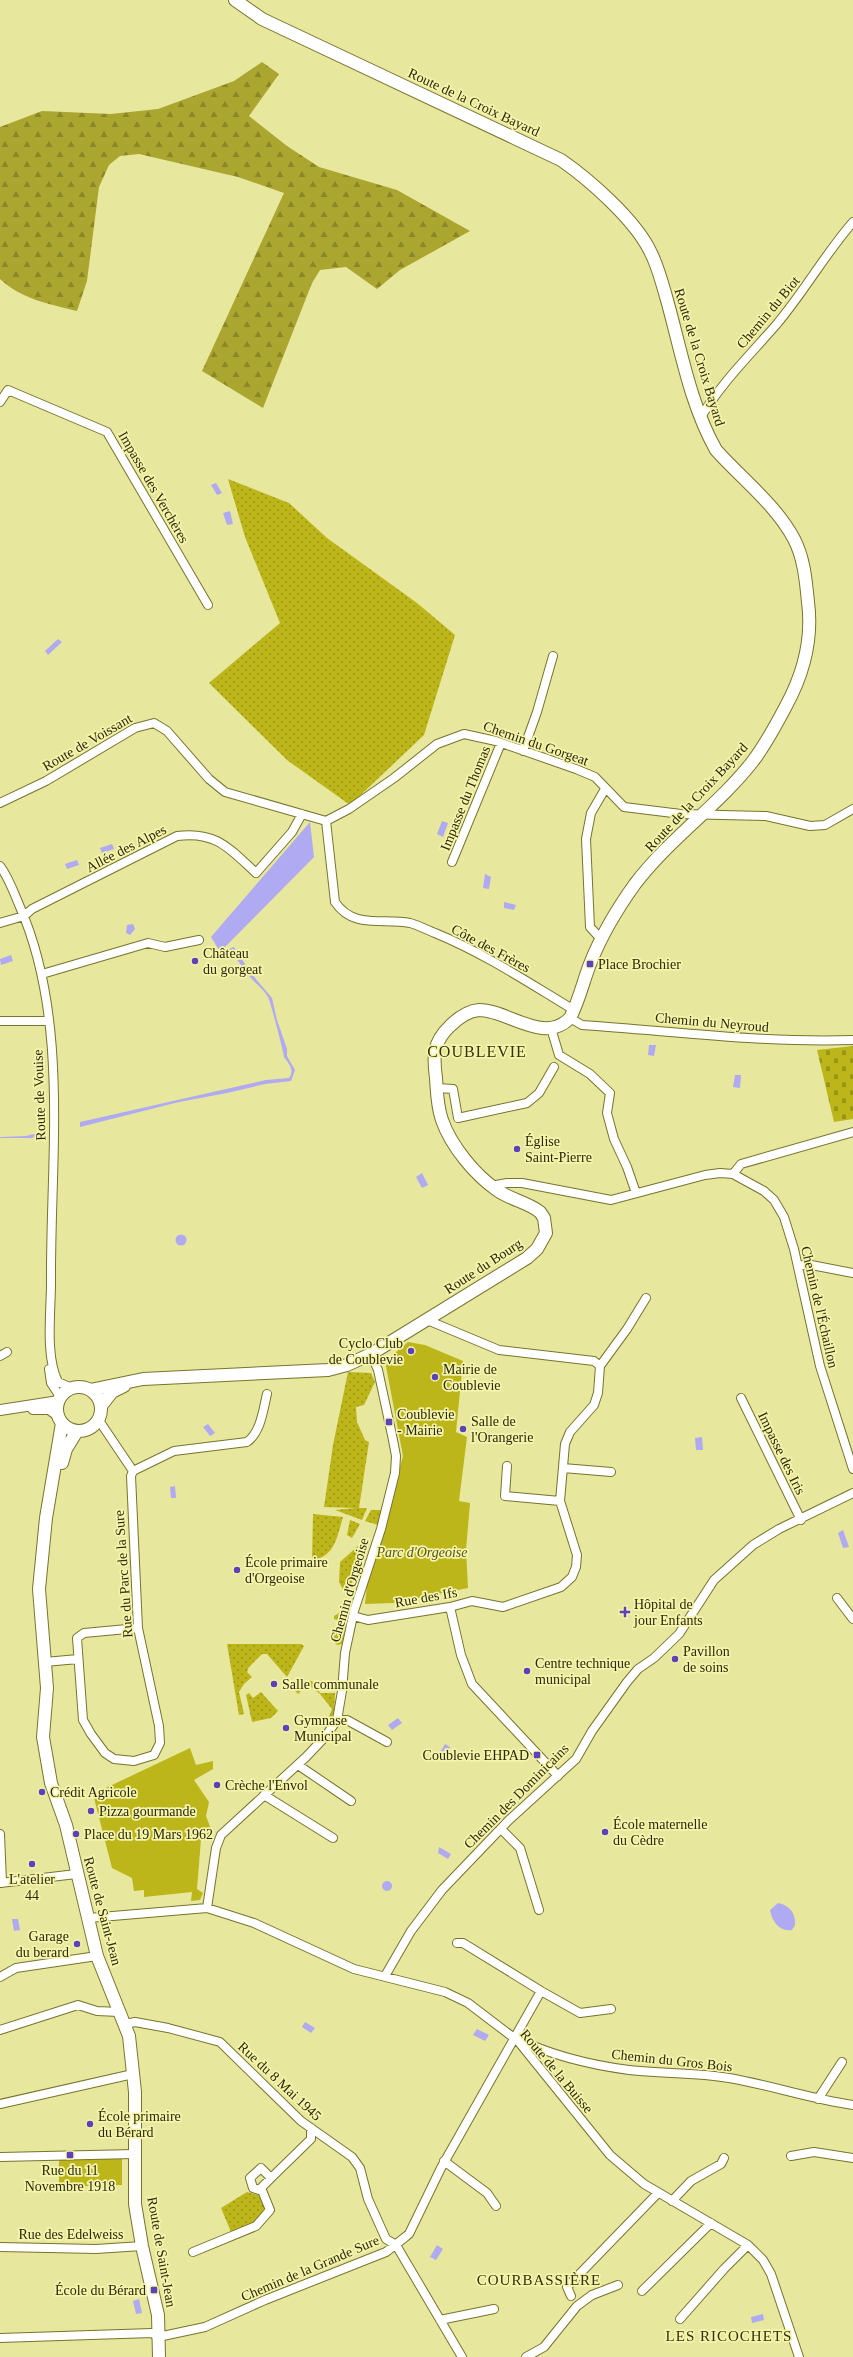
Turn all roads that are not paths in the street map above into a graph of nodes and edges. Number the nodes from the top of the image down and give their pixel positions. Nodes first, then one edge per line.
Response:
1 (235, 0) edge
2 (853, 222) edge
3 (0, 402) edge
4 (700, 417) junction
5 (208, 605) dead end
6 (553, 656) dead end
7 (501, 743) junction
8 (523, 751) junction
9 (605, 789) junction
10 (0, 803) edge
11 (853, 809) edge
12 (302, 814) junction
13 (702, 815) junction
14 (326, 821) junction
15 (452, 862) dead end
16 (0, 866) edge
17 (24, 916) junction
18 (0, 923) edge
19 (601, 939) junction
20 (199, 940) dead end
21 (42, 974) junction
22 (571, 1016) junction
23 (0, 1021) edge
24 (49, 1021) junction
25 (551, 1028) junction
26 (853, 1040) edge
27 (554, 1067) dead end
28 (437, 1088) junction
29 (853, 1132) edge
30 (733, 1174) junction
31 (491, 1186) junction
32 (636, 1193) junction
33 (798, 1267) junction
34 (853, 1273) edge
35 (646, 1298) dead end
36 (427, 1320) junction
37 (371, 1354) junction
38 (51, 1356) junction
39 (600, 1366) junction
40 (191, 1378) junction
41 (72, 1388) junction
42 (90, 1390) junction
43 (268, 1394) dead end
44 (741, 1398) dead end
45 (60, 1399) junction
46 (101, 1406) junction
47 (3, 1409) edge
48 (61, 1420) junction
49 (98, 1420) junction
50 (77, 1431) junction
51 (507, 1466) dead end
52 (563, 1468) junction
53 (853, 1469) edge
54 (133, 1471) junction
55 (611, 1472) dead end
56 (853, 1493) edge
57 (560, 1501) junction
58 (46, 1518) junction
59 (801, 1520) junction
60 (837, 1598) dead end
61 (450, 1608) junction
62 (353, 1616) junction
63 (853, 1619) edge
64 (138, 1628) junction
65 (78, 1659) junction
66 (45, 1662) junction
67 (337, 1720) junction
68 (387, 1742) dead end
69 (298, 1765) junction
70 (558, 1776) junction
71 (264, 1795) junction
72 (351, 1801) dead end
73 (501, 1829) junction
74 (0, 1834) edge
75 (333, 1838) dead end
76 (76, 1874) junction
77 (1, 1883) edge
78 (207, 1908) junction
79 (539, 1910) dead end
80 (89, 1918) junction
81 (457, 1943) dead end
82 (97, 1956) junction
83 (385, 1976) junction
84 (0, 1977) edge
85 (541, 1991) junction
86 (611, 2009) dead end
87 (119, 2012) junction
88 (125, 2024) junction
89 (0, 2030) edge
90 (514, 2037) junction
91 (842, 2062) dead end
92 (133, 2074) junction
93 (818, 2098) junction
94 (0, 2104) edge
95 (853, 2105) edge
96 (311, 2128) junction
97 (325, 2137) junction
98 (311, 2139) junction
99 (135, 2154) junction
100 (792, 2156) dead end
101 (0, 2157) edge
102 (724, 2158) dead end
103 (853, 2158) edge
104 (444, 2161) junction
105 (271, 2178) junction
106 (261, 2188) junction
107 (658, 2193) junction
108 (672, 2201) junction
109 (496, 2206) dead end
110 (711, 2223) junction
111 (396, 2245) junction
112 (748, 2245) junction
113 (142, 2246) junction
114 (0, 2247) edge
115 (193, 2252) dead end
116 (618, 2285) dead end
117 (642, 2291) dead end
118 (572, 2296) dead end
119 (494, 2309) dead end
120 (680, 2319) dead end
121 (440, 2320) junction
122 (158, 2337) junction
123 (0, 2338) edge
124 (159, 2357) edge
125 (462, 2357) edge
126 (526, 2357) edge
127 (799, 2357) edge

1 - 4 main road, Route de la Croix Bayard
2 - 4 street, Chemin du Biot
3 - 5 street, Impasse des Verchères
4 - 13 main road, Route de la Croix Bayard
6 - 8 street
7 - 8 street, Chemin du Gorgeat
7 - 14 street, Chemin du Gorgeat
7 - 15 street, Impasse du Thomas
8 - 9 street, Chemin du Gorgeat
9 - 13 street, Chemin du Gorgeat
9 - 19 street
10 - 12 street, Route de Voissant
11 - 13 street, Chemin du Gorgeat
12 - 14 street, Route de Voissant
12 - 17 street, Allée des Alpes
13 - 19 main road, Route de la Croix Bayard
14 - 22 street, Côte des Frères
16 - 17 street, Route de Vouise
17 - 18 street
17 - 21 street, Route de Vouise
19 - 22 main road, Route de la Croix Bayard
20 - 21 street
21 - 24 street, Route de Vouise
22 - 25 main road
22 - 26 street, Chemin du Neyroud
23 - 24 street
24 - 38 street, Route de Vouise
25 - 28 main road, Route du Bourg
25 - 32 street
27 - 28 street
28 - 31 main road, Route du Bourg
29 - 30 street
30 - 32 street
30 - 33 street, Chemin de l'Échaillon
31 - 32 street
31 - 36 main road, Route du Bourg
33 - 34 street
33 - 53 street, Chemin de l'Échaillon
35 - 39 street
36 - 37 main road, Route du Bourg
36 - 39 street
37 - 40 main road, Route du Bourg
37 - 62 street, Chemin d'Orgeoise
38 - 41 street, Route de Vouise
38 - 45 street, Route de Vouise
39 - 52 street
40 - 42 main road, Route du Bourg
40 - 46 main road, Route du Bourg
41 - 42 main road
41 - 45 main road
42 - 46 main road
43 - 54 street
44 - 59 street, Impasse des Iris
45 - 47 street
45 - 48 main road
46 - 49 main road
47 - 48 street
48 - 50 main road
48 - 58 main road, Route de Saint-Jean
49 - 50 main road
49 - 54 street
50 - 58 main road, Route de Saint-Jean
51 - 57 street
52 - 55 street
52 - 57 street
54 - 64 street, Rue du Parc de la Sure
56 - 59 street, Chemin des Dominicains
57 - 61 street, Rue des Ifs
58 - 66 main road, Route de Saint-Jean
59 - 70 street, Chemin des Dominicains
60 - 63 street
61 - 62 street, Rue des Ifs
61 - 70 street
62 - 67 street, Chemin d'Orgeoise
64 - 65 street
64 - 65 street, Rue du Parc de la Sure
65 - 66 street
66 - 76 main road, Route de Saint-Jean
67 - 68 street
67 - 69 street, Chemin d'Orgeoise
69 - 71 street, Chemin d'Orgeoise
69 - 72 street
70 - 73 street, Chemin des Dominicains
71 - 75 street
71 - 78 street, Chemin d'Orgeoise
73 - 79 street
73 - 83 street, Chemin des Dominicains
74 - 77 street
76 - 77 street
76 - 80 main road, Route de Saint-Jean
78 - 80 street, Route de la Buisse
78 - 83 street, Route de la Buisse
80 - 82 main road, Route de Saint-Jean
81 - 85 street
82 - 84 street
82 - 87 main road, Route de Saint-Jean
83 - 90 street, Route de la Buisse
85 - 86 street
85 - 90 street, Chemin de la Grande Sure
87 - 88 main road, Route de Saint-Jean
87 - 89 street
88 - 92 main road, Route de Saint-Jean
88 - 96 street, Rue du 8 Mai 1945
90 - 93 street, Chemin du Gros Bois
90 - 104 street, Chemin de la Grande Sure
90 - 107 street, Route de la Buisse
91 - 93 street
92 - 94 street
92 - 99 main road, Route de Saint-Jean
93 - 95 street, Chemin du Gros Bois
96 - 97 street, Rue du 8 Mai 1945
96 - 98 street
97 - 98 street
97 - 111 street, Rue du 8 Mai 1945
98 - 105 street
99 - 101 street
99 - 113 main road, Route de Saint-Jean
100 - 103 street
102 - 108 street
104 - 109 street
104 - 111 street, Chemin de la Grande Sure
105 - 106 street
105 - 106 street
106 - 115 street
107 - 108 street, Route de la Buisse
107 - 118 street
108 - 110 street, Route de la Buisse
110 - 112 street, Route de la Buisse
110 - 117 street
111 - 121 street, Rue du 8 Mai 1945
111 - 122 street, Chemin de la Grande Sure
112 - 120 street
112 - 127 street, Route de la Buisse
113 - 114 street, Rue des Edelweiss
113 - 122 main road, Route de Saint-Jean
116 - 126 street
119 - 121 street
121 - 125 street, Rue du 8 Mai 1945
122 - 123 street, Chemin de la Grande Sure
122 - 124 main road, Route de Saint-Jean

